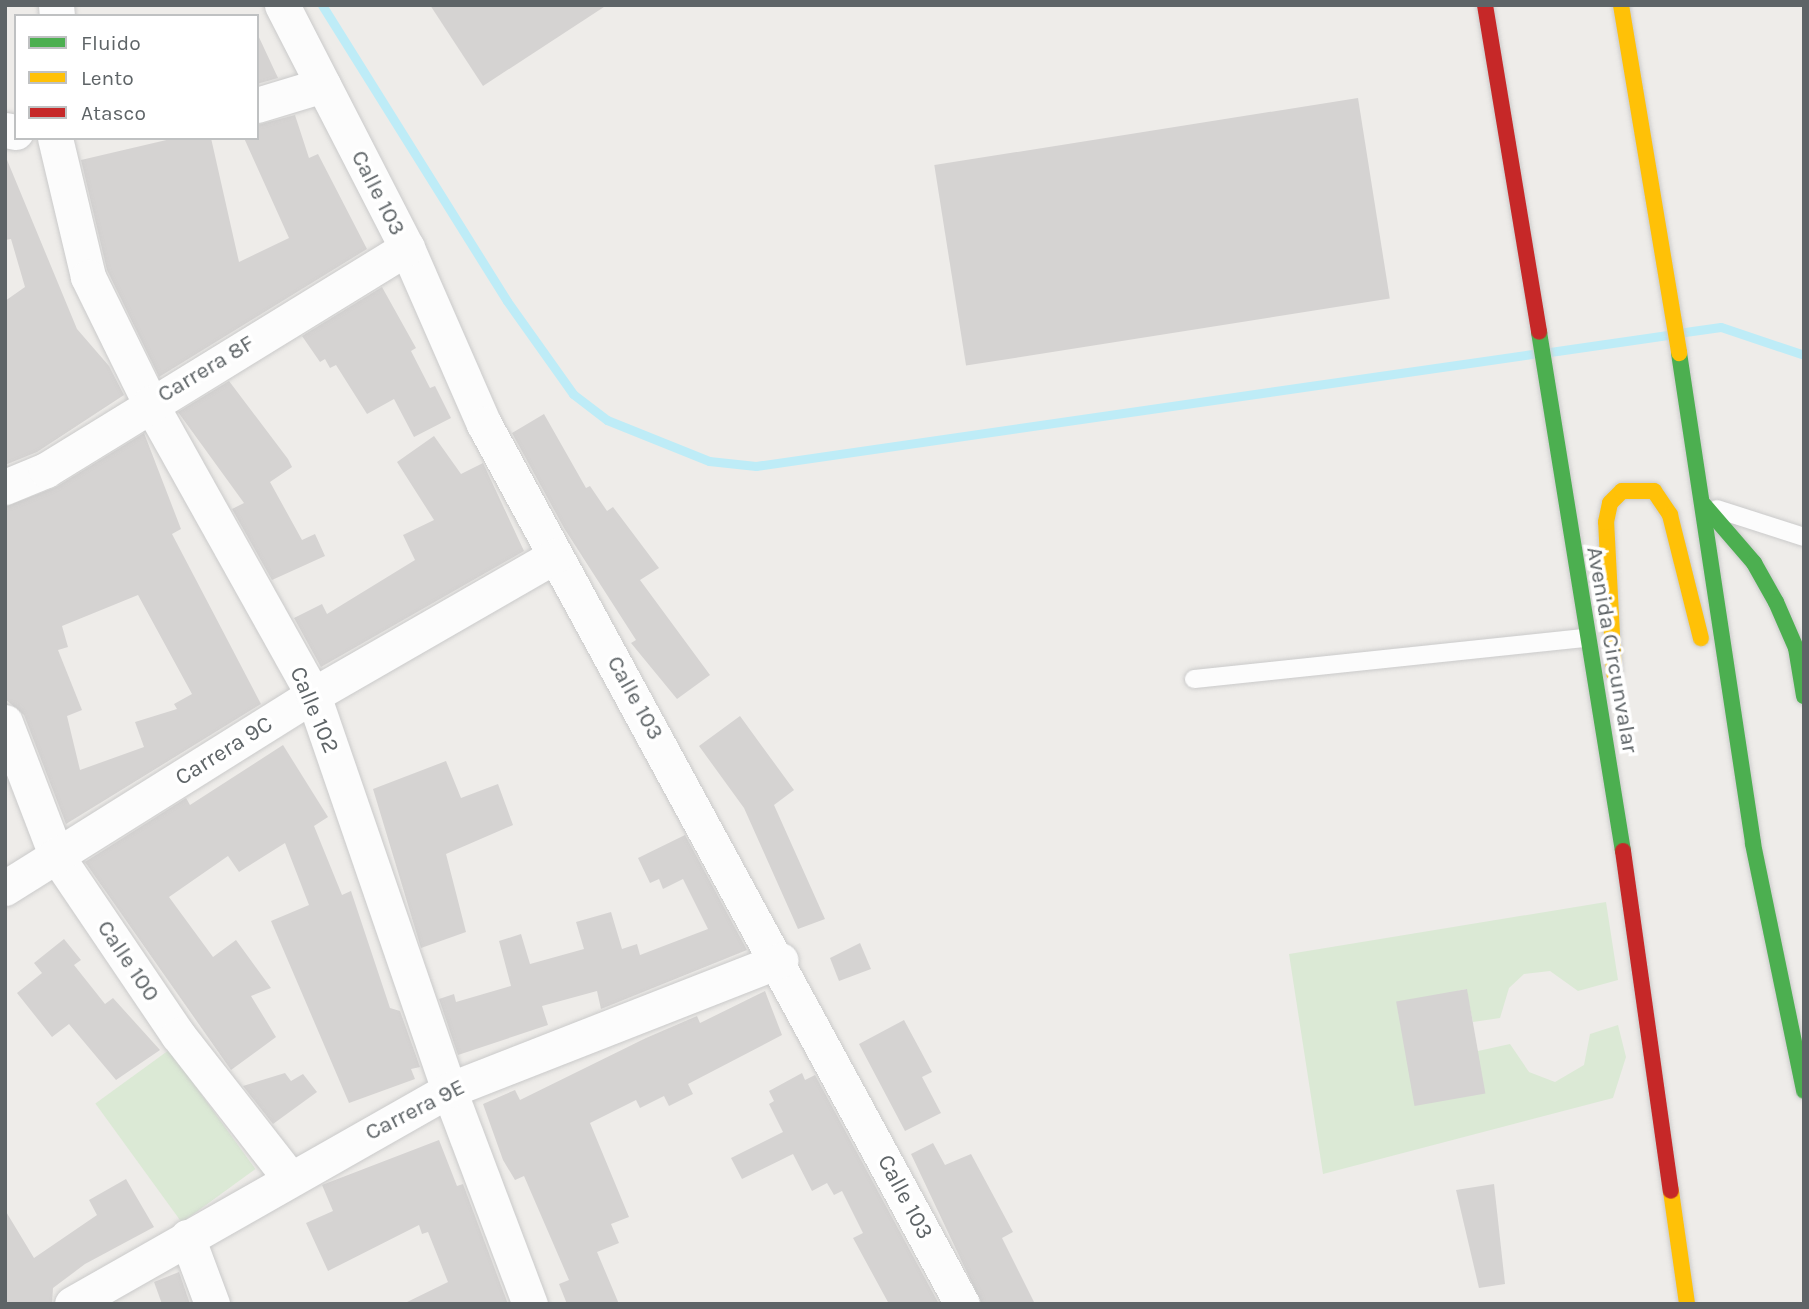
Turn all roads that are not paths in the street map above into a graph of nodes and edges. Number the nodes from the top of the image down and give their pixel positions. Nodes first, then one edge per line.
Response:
1 (282, 5) edge
2 (1485, 5) edge
3 (1621, 5) edge
4 (323, 85) junction
5 (259, 104) edge
6 (56, 140) edge
7 (407, 248) junction
8 (149, 403) junction
9 (5, 488) edge
10 (1704, 505) junction
11 (1804, 537) edge
12 (555, 556) junction
13 (1587, 638) junction
14 (1194, 679) dead end
15 (313, 695) junction
16 (1804, 696) edge
17 (5, 722) edge
18 (1753, 844) junction
19 (1623, 848) junction
20 (56, 855) junction
21 (5, 888) edge
22 (780, 960) junction
23 (449, 1090) junction
24 (1804, 1091) edge
25 (289, 1177) junction
26 (187, 1237) junction
27 (72, 1304) edge
28 (212, 1304) edge
29 (530, 1304) edge
30 (962, 1304) edge
31 (1687, 1304) edge

1 - 4 street, Calle 103
2 - 13 highway, Avenida Circunvalar
3 - 10 highway
4 - 5 street
4 - 7 street, Calle 103
6 - 8 street, Calle 102
7 - 8 street, Carrera 8F
7 - 12 street, Calle 103
8 - 9 street, Carrera 8F
8 - 15 street, Calle 102
10 - 11 lane
10 - 16 highway
10 - 18 highway
12 - 15 street, Carrera 9C
12 - 22 street, Calle 103
13 - 14 lane
13 - 19 highway, Avenida Circunvalar
15 - 20 street, Carrera 9C
15 - 23 street, Calle 102
17 - 20 street, Calle 100
18 - 19 highway
18 - 24 highway
19 - 31 highway, Avenida Circunvalar
20 - 21 street, Carrera 9C
20 - 25 street, Calle 100
22 - 23 street, Carrera 9E
22 - 30 street, Calle 103
23 - 25 street, Carrera 9E
23 - 29 street, Calle 102
25 - 26 street, Carrera 9E
26 - 27 street, Carrera 9E
26 - 28 street

